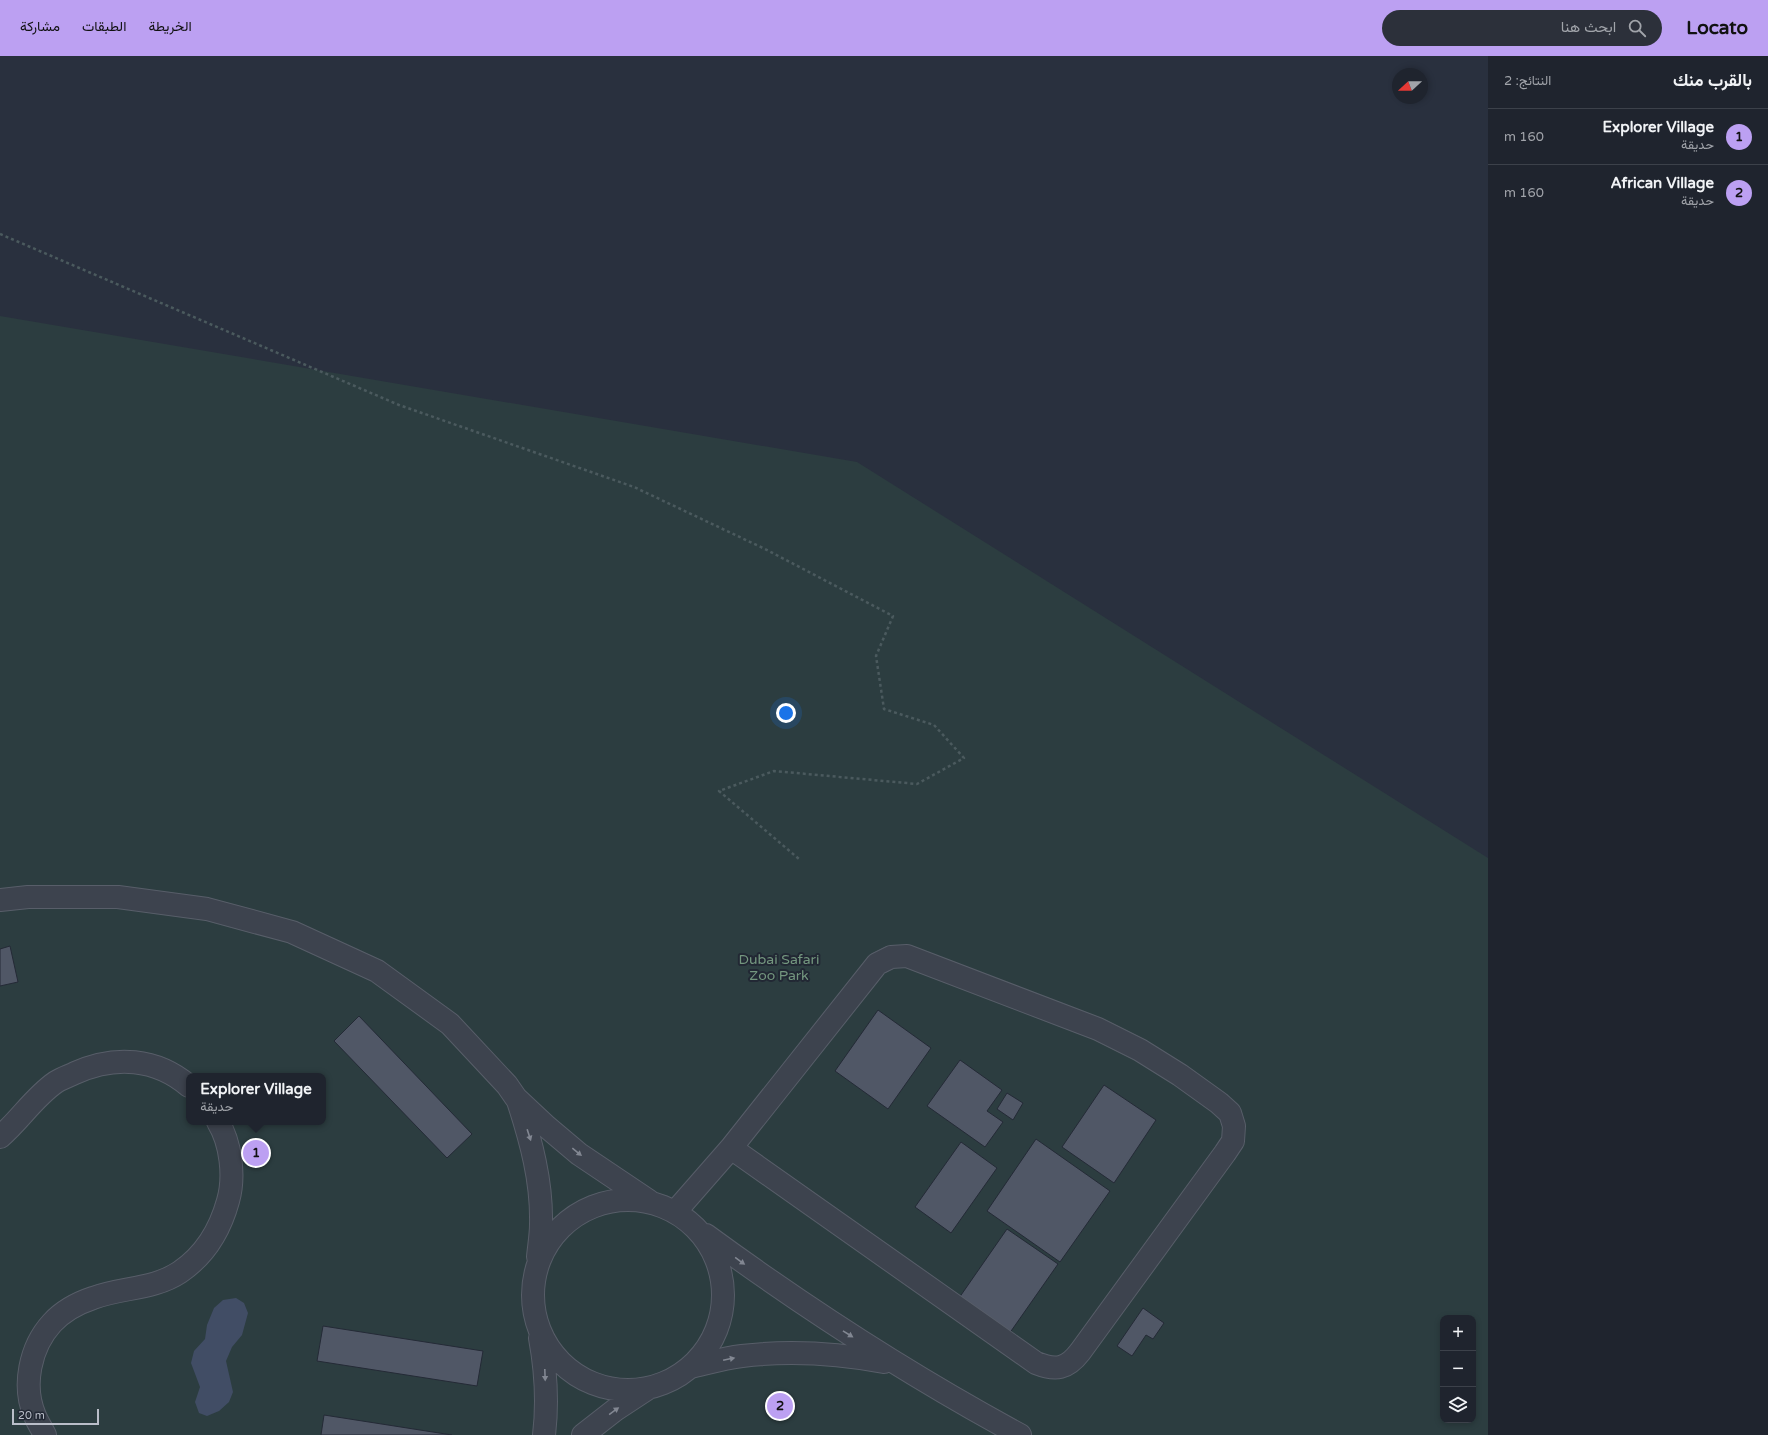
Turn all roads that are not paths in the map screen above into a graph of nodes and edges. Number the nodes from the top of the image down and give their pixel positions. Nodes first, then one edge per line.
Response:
1 (0, 900) edge
2 (186, 1084) edge
3 (516, 1098) junction
4 (220, 1125) edge
5 (0, 1137) edge
6 (731, 1148) junction
7 (649, 1201) junction
8 (675, 1212) junction
9 (698, 1229) junction
10 (536, 1267) junction
11 (537, 1323) junction
12 (896, 1364) junction
13 (691, 1367) junction
14 (649, 1388) junction
15 (45, 1435) edge
16 (544, 1435) edge
17 (583, 1435) edge
18 (1020, 1435) edge

1 - 3 street
2 - 5 street
3 -> 7 street
3 -> 10 street
4 - 15 street
6 - 6 street
6 - 8 street
7 - 8 street
7 - 10 street
8 - 9 street
9 -> 12 street
9 - 13 street
10 - 11 street
11 - 14 street
11 -> 16 street
13 -> 12 street
12 - 18 street
13 - 14 street
17 -> 14 street

